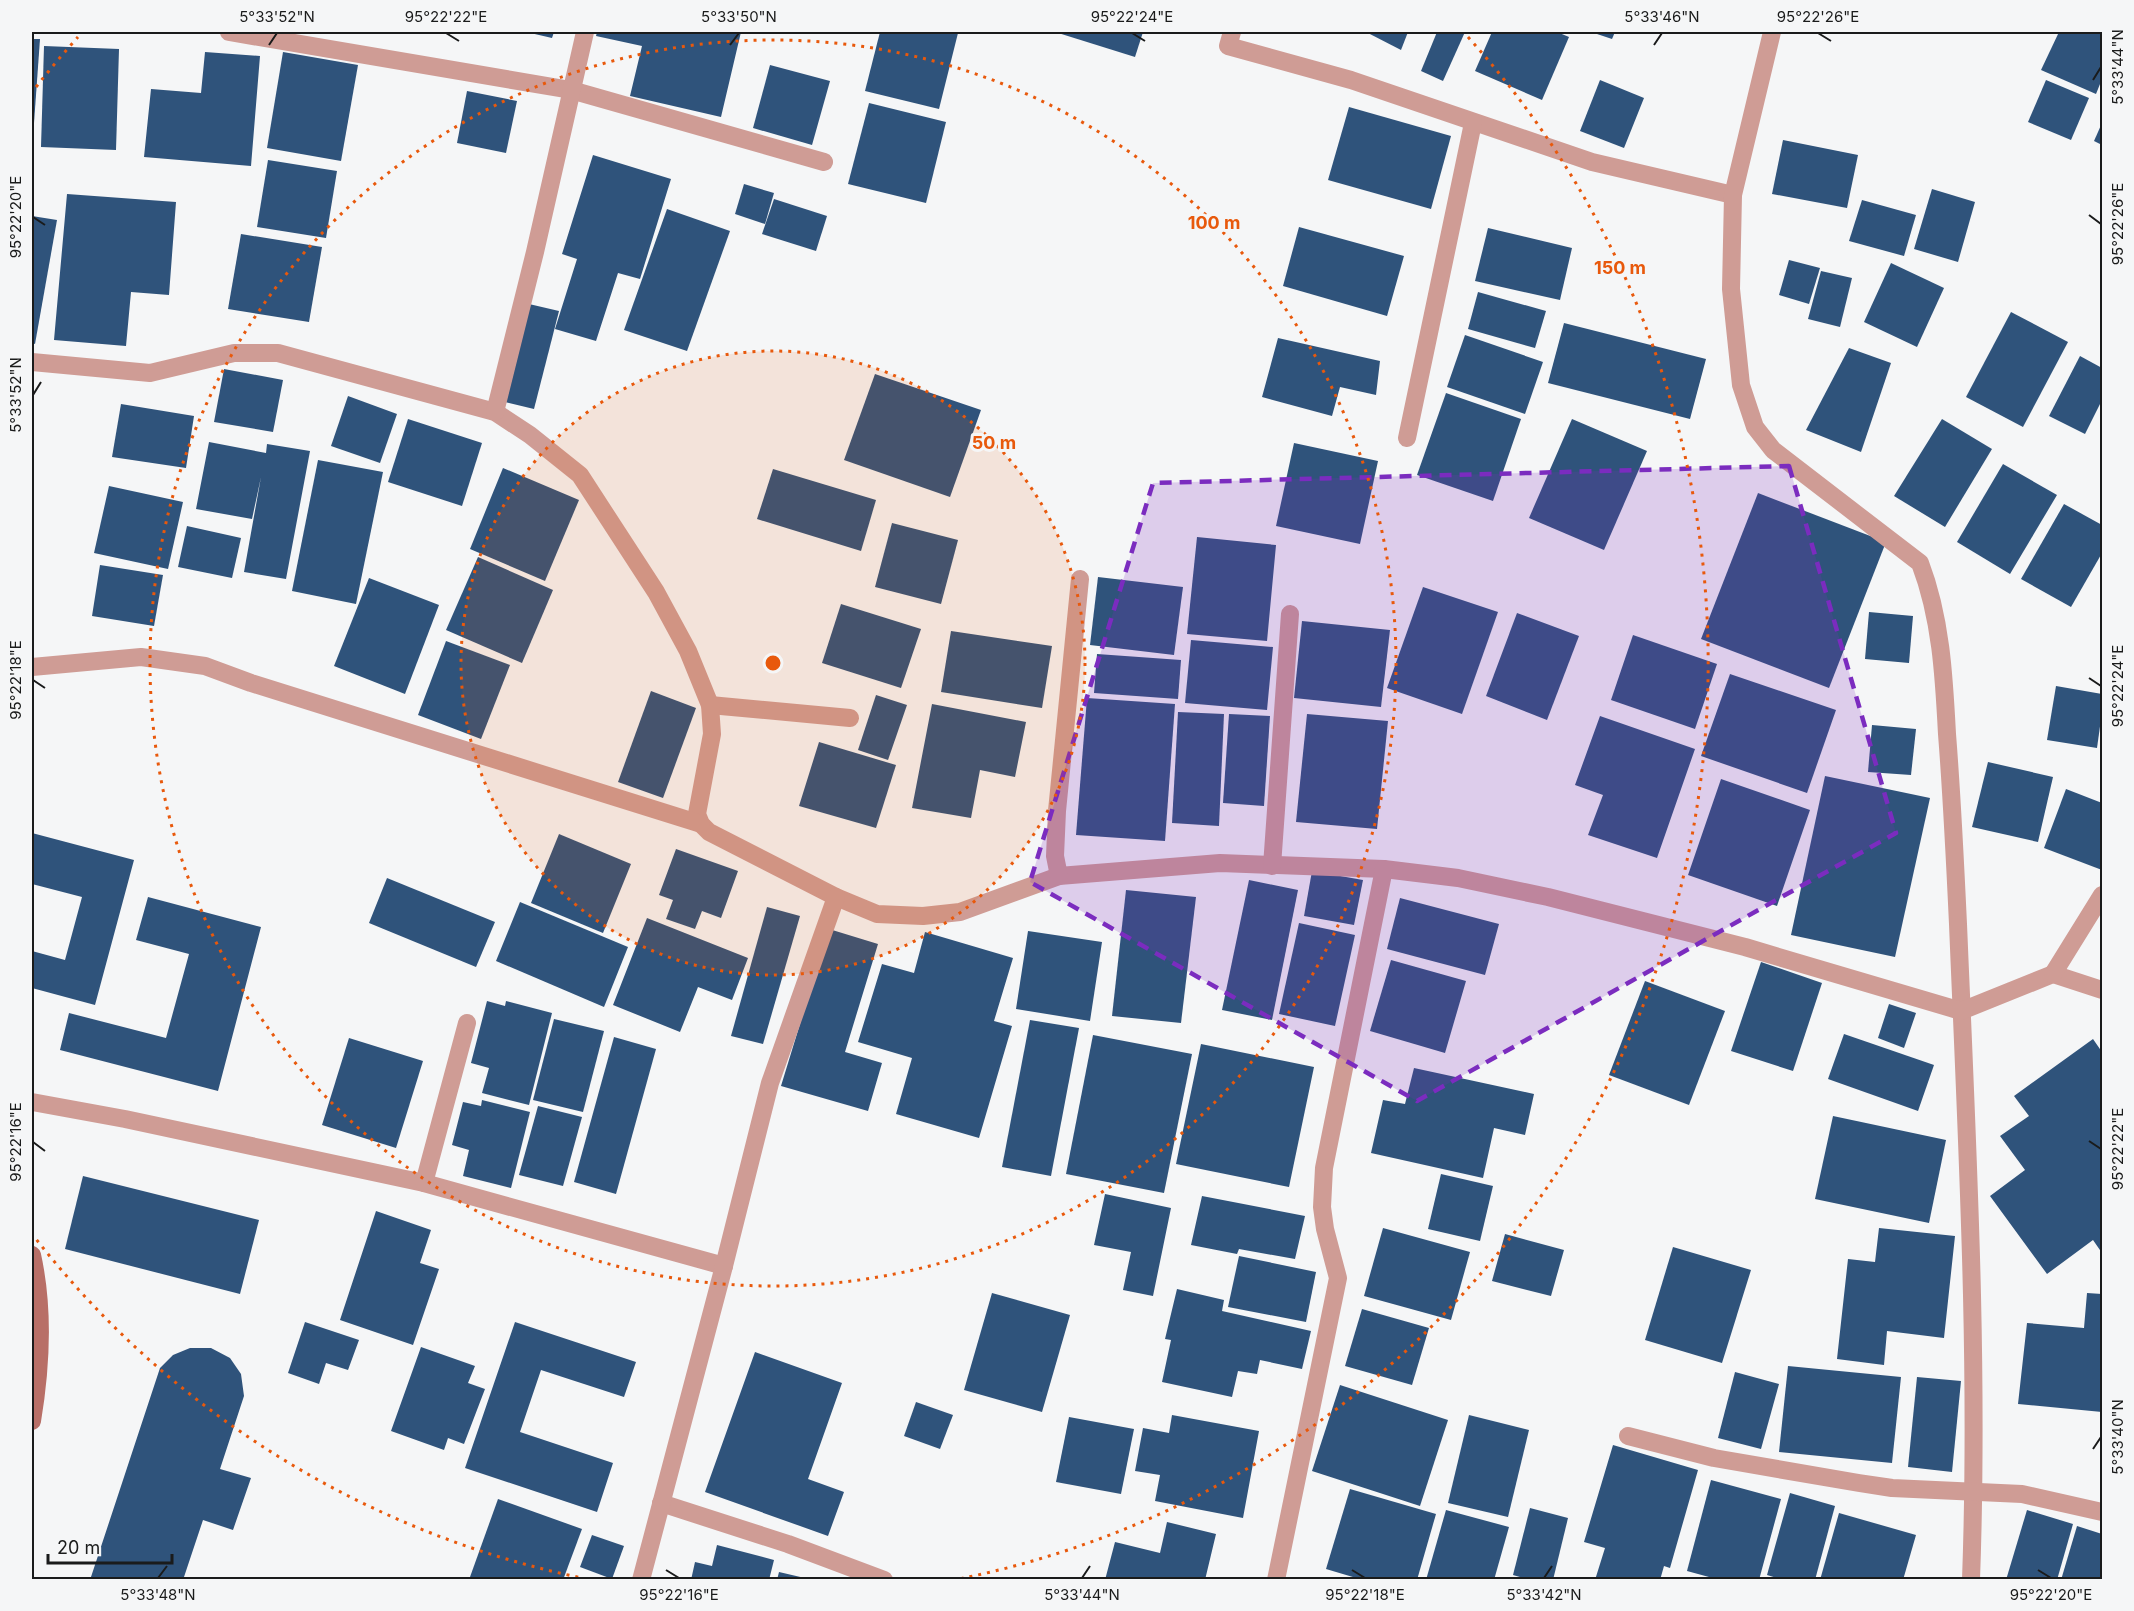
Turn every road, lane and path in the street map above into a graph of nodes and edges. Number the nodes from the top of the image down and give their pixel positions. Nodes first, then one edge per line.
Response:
1 (229, 32) edge
2 (585, 32) edge
3 (1232, 32) edge
4 (1772, 32) edge
5 (572, 90) junction
6 (1473, 123) junction
7 (824, 162) dead end
8 (1733, 195) junction
9 (32, 362) edge
10 (495, 412) junction
11 (1407, 438) dead end
12 (1080, 579) dead end
13 (1290, 614) dead end
14 (32, 667) edge
15 (710, 705) junction
16 (850, 718) dead end
17 (702, 824) junction
18 (1272, 866) junction
19 (1384, 869) junction
20 (1059, 876) junction
21 (2103, 895) edge
22 (836, 897) junction
23 (2054, 974) junction
24 (2103, 990) edge
25 (1961, 1011) junction
26 (467, 1023) dead end
27 (32, 1102) edge
28 (424, 1183) junction
29 (32, 1256) edge
30 (724, 1266) junction
31 (32, 1421) edge
32 (1628, 1436) dead end
33 (1974, 1493) junction
34 (661, 1503) junction
35 (2103, 1512) edge
36 (641, 1580) edge
37 (884, 1580) edge
38 (1276, 1580) edge
39 (1971, 1580) edge

1 - 5 street
2 - 5 street
3 - 6 street
4 - 8 street
5 - 7 street
5 - 10 street
6 - 8 street
6 - 11 street
8 - 25 street
9 - 10 street
10 - 15 street
12 - 20 street
13 - 18 street
14 - 17 street
15 - 16 street
15 - 17 street
17 - 22 street
18 - 19 street
18 - 20 street
19 - 25 street
19 - 38 street
20 - 22 street
21 - 23 street
22 - 30 street
23 - 24 street
23 - 25 street
25 - 33 street
26 - 28 street
27 - 28 street
28 - 30 street
29 - 31 street
30 - 34 street
32 - 33 street
33 - 35 street
33 - 39 street
34 - 36 street
34 - 37 street

